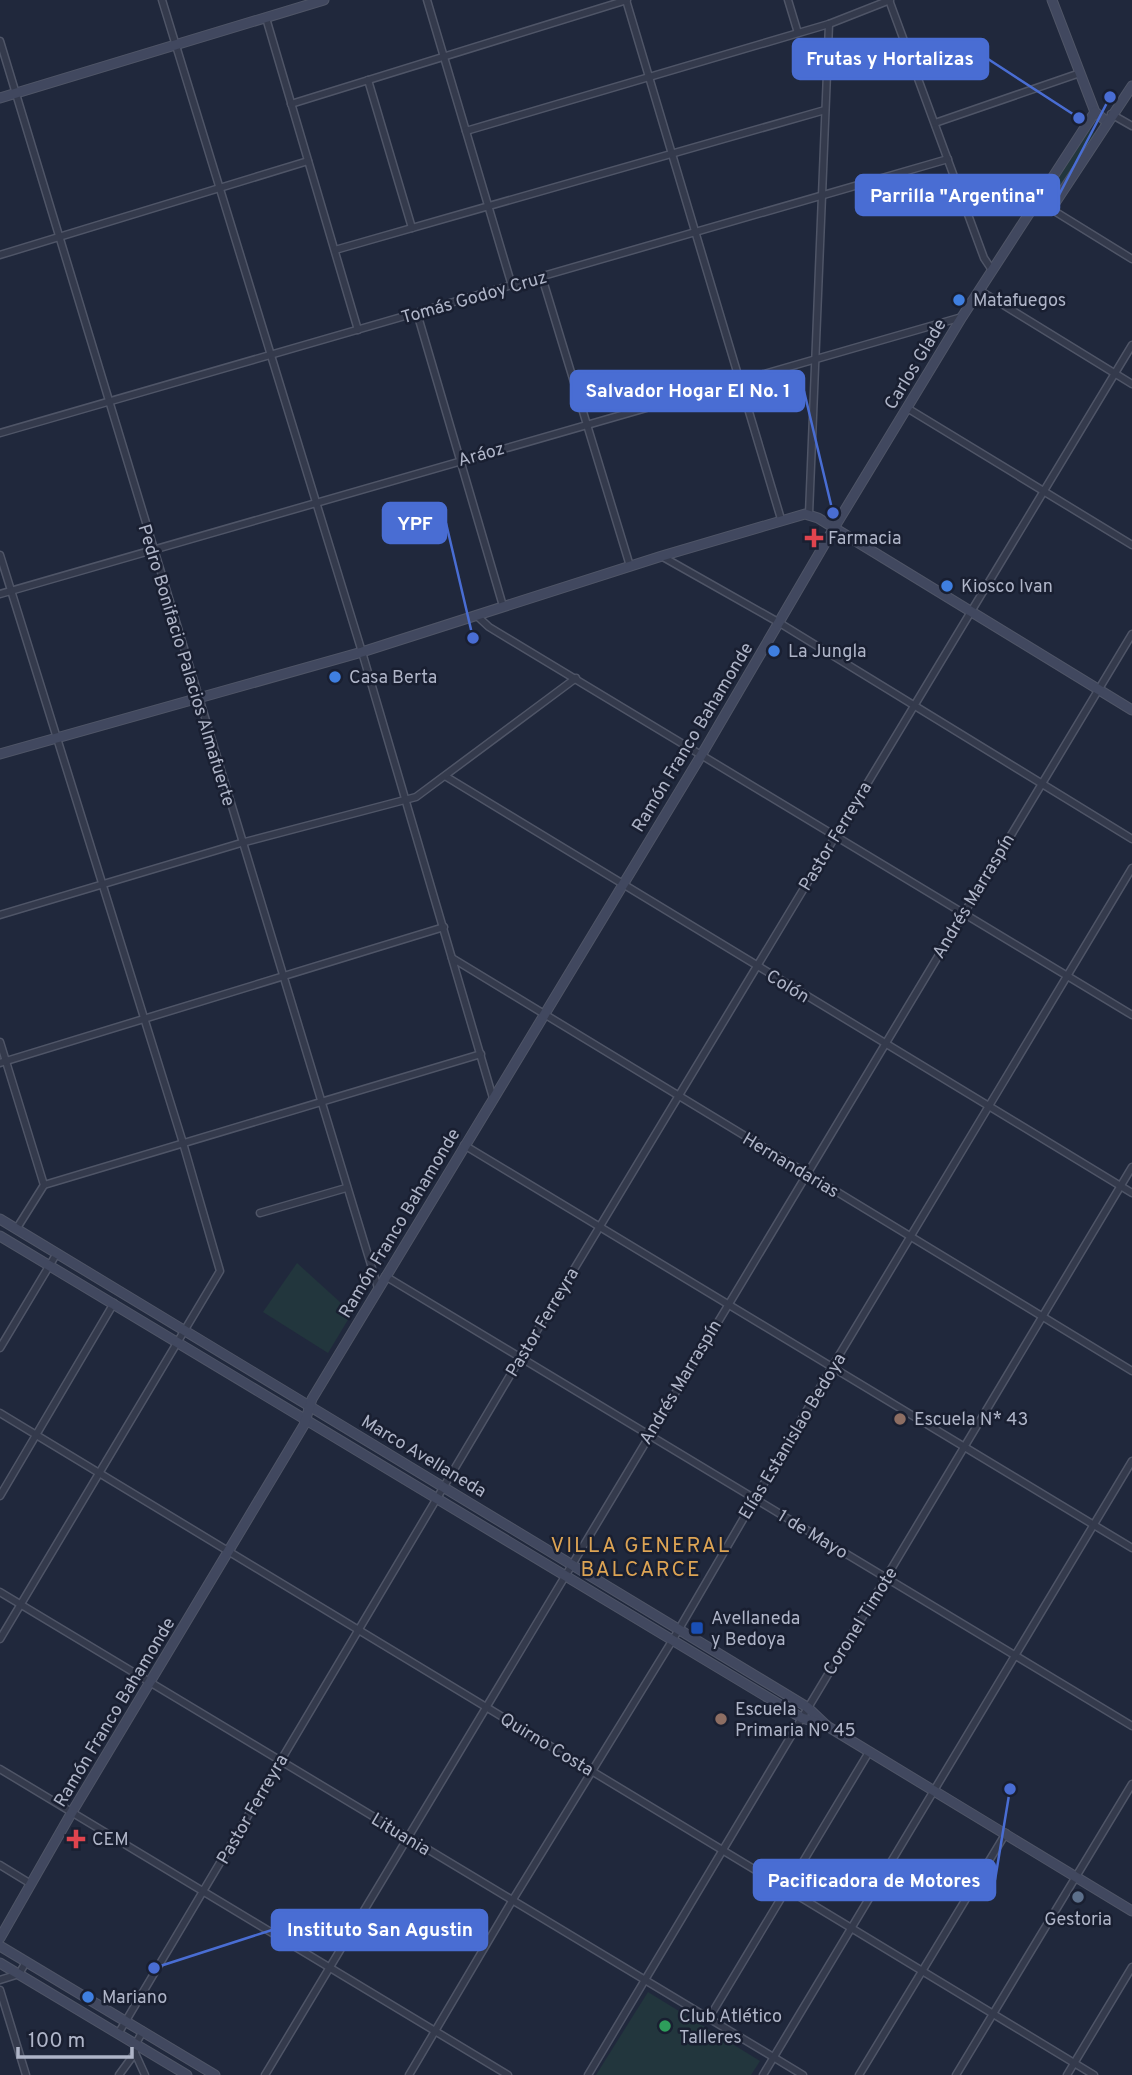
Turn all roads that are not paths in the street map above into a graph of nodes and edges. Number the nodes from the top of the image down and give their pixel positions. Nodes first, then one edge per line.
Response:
1 (162, 0) edge
2 (323, 0) edge
3 (428, 0) edge
4 (627, 0) edge
5 (788, 0) edge
6 (890, 0) edge
7 (1052, 0) edge
8 (266, 18) junction
9 (829, 24) junction
10 (798, 33) junction
11 (0, 41) edge
12 (178, 46) junction
13 (444, 57) junction
14 (1080, 73) junction
15 (649, 77) junction
16 (368, 80) junction
17 (1132, 86) edge
18 (16, 93) junction
19 (0, 98) edge
20 (291, 104) junction
21 (825, 110) junction
22 (1095, 112) junction
23 (1109, 118) junction
24 (935, 123) junction
25 (1132, 126) edge
26 (466, 131) junction
27 (671, 155) junction
28 (948, 159) junction
29 (308, 160) junction
30 (222, 187) junction
31 (822, 197) junction
32 (1037, 200) junction
33 (489, 206) junction
34 (1051, 209) junction
35 (412, 228) junction
36 (695, 233) junction
37 (60, 237) junction
38 (335, 250) junction
39 (0, 254) edge
40 (1132, 259) edge
41 (992, 270) junction
42 (542, 277) junction
43 (512, 286) junction
44 (979, 290) junction
45 (417, 313) junction
46 (962, 317) junction
47 (358, 330) junction
48 (1132, 345) edge
49 (270, 356) junction
50 (815, 358) junction
51 (1115, 373) junction
52 (738, 380) junction
53 (1132, 384) edge
54 (108, 402) junction
55 (906, 408) junction
56 (587, 424) junction
57 (0, 433) edge
58 (460, 460) junction
59 (1043, 491) junction
60 (315, 502) junction
61 (808, 514) junction
62 (781, 519) junction
63 (834, 528) junction
64 (1132, 545) edge
65 (152, 550) junction
66 (0, 555) edge
67 (662, 556) junction
68 (630, 566) junction
69 (11, 591) junction
70 (0, 594) edge
71 (503, 606) junction
72 (969, 611) junction
73 (477, 615) junction
74 (778, 622) junction
75 (1132, 634) edge
76 (362, 652) junction
77 (576, 678) junction
78 (1098, 690) junction
79 (197, 699) junction
80 (913, 706) junction
81 (1132, 710) edge
82 (56, 738) junction
83 (0, 754) edge
84 (702, 754) junction
85 (445, 776) junction
86 (1041, 783) junction
87 (407, 800) junction
88 (834, 838) junction
89 (1132, 839) edge
90 (242, 844) junction
91 (1132, 868) edge
92 (103, 885) junction
93 (620, 885) junction
94 (963, 913) junction
95 (0, 915) edge
96 (444, 927) junction
97 (452, 958) junction
98 (756, 966) junction
99 (1068, 976) junction
100 (282, 977) junction
101 (545, 1013) junction
102 (1132, 1015) edge
103 (145, 1019) junction
104 (0, 1042) edge
105 (885, 1044) junction
106 (481, 1054) junction
107 (3, 1062) edge
108 (679, 1097) junction
109 (493, 1098) junction
110 (320, 1103) junction
111 (990, 1107) junction
112 (183, 1143) junction
113 (464, 1145) junction
114 (1132, 1167) edge
115 (807, 1175) junction
116 (44, 1185) junction
117 (1120, 1186) junction
118 (346, 1188) junction
119 (1132, 1194) edge
120 (260, 1213) dead end
121 (0, 1219) edge
122 (600, 1227) junction
123 (17, 1228) junction
124 (0, 1236) edge
125 (911, 1238) junction
126 (58, 1253) junction
127 (50, 1266) junction
128 (385, 1276) junction
129 (378, 1288) junction
130 (114, 1303) junction
131 (727, 1304) junction
132 (1044, 1316) junction
133 (186, 1331) junction
134 (179, 1342) junction
135 (0, 1348) edge
136 (521, 1357) junction
137 (832, 1367) junction
138 (1132, 1371) edge
139 (309, 1406) junction
140 (0, 1413) edge
141 (306, 1418) junction
142 (648, 1434) junction
143 (36, 1436) junction
144 (966, 1447) junction
145 (1132, 1461) edge
146 (99, 1474) junction
147 (444, 1487) junction
148 (0, 1496) edge
149 (438, 1498) junction
150 (754, 1499) junction
151 (1093, 1525) junction
152 (1132, 1548) edge
153 (228, 1551) junction
154 (572, 1565) junction
155 (565, 1576) junction
156 (887, 1578) junction
157 (0, 1592) edge
158 (21, 1604) junction
159 (678, 1628) junction
160 (359, 1630) junction
161 (0, 1639) edge
162 (672, 1641) junction
163 (1016, 1655) junction
164 (150, 1683) junction
165 (807, 1707) junction
166 (487, 1708) junction
167 (802, 1718) junction
168 (827, 1726) junction
169 (1132, 1726) edge
170 (869, 1752) junction
171 (280, 1760) junction
172 (0, 1769) edge
173 (591, 1771) junction
174 (1132, 1784) edge
175 (934, 1790) junction
176 (72, 1812) junction
177 (1006, 1833) junction
178 (408, 1838) junction
179 (724, 1849) junction
180 (0, 1865) edge
181 (1076, 1877) junction
182 (31, 1884) junction
183 (789, 1889) junction
184 (204, 1891) junction
185 (512, 1900) junction
186 (1132, 1910) edge
187 (850, 1927) junction
188 (0, 1938) edge
189 (0, 1946) edge
190 (26, 1962) junction
191 (0, 1963) edge
192 (1132, 1966) edge
193 (330, 1967) junction
194 (922, 1972) junction
195 (19, 1974) junction
196 (0, 1980) edge
197 (646, 1981) junction
198 (0, 1990) edge
199 (993, 2013) junction
200 (709, 2018) junction
201 (126, 2021) junction
202 (143, 2031) junction
203 (435, 2031) junction
204 (118, 2034) junction
205 (135, 2049) junction
206 (773, 2057) junction
207 (1075, 2063) junction
208 (26, 2075) edge
209 (119, 2075) edge
210 (145, 2075) edge
211 (187, 2075) edge
212 (215, 2075) edge
213 (265, 2075) edge
214 (409, 2075) edge
215 (508, 2075) edge
216 (587, 2075) edge
217 (763, 2075) edge
218 (803, 2075) edge
219 (859, 2075) edge
220 (956, 2075) edge
221 (1067, 2075) edge
222 (1094, 2075) edge

1 - 12 street
2 - 8 street
3 - 13 street
4 - 13 street
4 - 15 street
5 - 10 street
6 - 9 street
6 - 24 street
7 - 14 street
8 - 12 street
8 - 20 street
9 - 10 street
9 - 21 street
10 - 15 street
11 - 18 street, Pedro Bonifacio Palacios Almafuerte
12 - 18 street
12 - 30 street
13 - 16 street
13 - 26 street
14 - 22 street
14 - 24 street
15 - 26 street
15 - 27 street
16 - 20 street
16 - 35 street
17 - 23 street
18 - 19 street
18 - 37 street, Pedro Bonifacio Palacios Almafuerte
20 - 29 street
21 - 27 street
21 - 31 street
22 - 23 street
22 - 32 street, Carlos Glade
23 - 25 street
23 - 34 street
24 - 28 street
26 - 33 street
27 - 33 street
27 - 36 street
28 - 31 street, Tomás Godoy Cruz
28 - 41 street
29 - 30 street
29 - 38 street
30 - 37 street
30 - 49 street
31 - 36 street, Tomás Godoy Cruz
31 - 50 street
32 - 34 street
32 - 41 street, Carlos Glade
33 - 35 street
33 - 43 street
34 - 40 street
35 - 38 street
36 - 42 street, Tomás Godoy Cruz
36 - 52 street
37 - 39 street
37 - 54 street, Pedro Bonifacio Palacios Almafuerte
38 - 47 street
41 - 44 street, Carlos Glade
42 - 43 street, Tomás Godoy Cruz
42 - 56 street
43 - 45 street, Tomás Godoy Cruz
44 - 46 street, Carlos Glade
44 - 51 street
45 - 47 street, Tomás Godoy Cruz
45 - 58 street
46 - 50 street, Aráoz
46 - 55 street, Carlos Glade
47 - 49 street, Tomás Godoy Cruz
48 - 51 street, Pastor Ferreyra
49 - 54 street, Tomás Godoy Cruz
49 - 60 street
50 - 52 street, Aráoz
50 - 61 street
51 - 53 street
51 - 59 street, Pastor Ferreyra
52 - 56 street, Aráoz
52 - 62 street
54 - 57 street, Tomás Godoy Cruz
54 - 65 street, Pedro Bonifacio Palacios Almafuerte
55 - 59 street
55 - 63 street, Carlos Glade
56 - 58 street, Aráoz
56 - 68 street
58 - 60 street, Aráoz
58 - 71 street
59 - 64 street
59 - 72 street, Pastor Ferreyra
60 - 65 street, Aráoz
60 - 76 street
61 - 62 street
61 - 63 street
62 - 67 street
63 - 72 street
63 - 74 street, Ramón Franco Bahamonde
65 - 69 street, Aráoz
65 - 79 street, Pedro Bonifacio Palacios Almafuerte
66 - 69 street
67 - 68 street
67 - 74 street
68 - 71 street
69 - 70 street, Aráoz
69 - 82 street
71 - 73 street
72 - 78 street
72 - 80 street, Pastor Ferreyra
73 - 76 street
73 - 77 street
74 - 80 street
74 - 84 street, Ramón Franco Bahamonde
75 - 78 street, Andrés Marraspín
76 - 79 street
76 - 87 street
77 - 84 street
77 - 85 street
78 - 81 street
78 - 86 street, Andrés Marraspín
79 - 82 street
79 - 90 street, Pedro Bonifacio Palacios Almafuerte
80 - 86 street
80 - 88 street, Pastor Ferreyra
82 - 83 street
82 - 92 street
84 - 88 street
84 - 93 street, Ramón Franco Bahamonde
85 - 87 street
85 - 93 street, Colón
86 - 89 street
86 - 94 street, Andrés Marraspín
87 - 90 street
87 - 96 street
88 - 94 street
88 - 98 street, Pastor Ferreyra
90 - 92 street
90 - 100 street, Pedro Bonifacio Palacios Almafuerte
91 - 99 street, Elías Estanislao Bedoya
92 - 95 street
92 - 103 street
93 - 98 street, Colón
93 - 101 street, Ramón Franco Bahamonde
94 - 99 street
94 - 105 street, Andrés Marraspín
96 - 97 street
96 - 100 street
97 - 101 street, Hernandarias
97 - 106 street
98 - 105 street, Colón
98 - 108 street, Pastor Ferreyra
99 - 102 street
99 - 111 street, Elías Estanislao Bedoya
100 - 103 street
100 - 110 street, Pedro Bonifacio Palacios Almafuerte
101 - 108 street, Hernandarias
101 - 109 street, Ramón Franco Bahamonde
103 - 107 street
103 - 112 street
104 - 107 street
105 - 111 street, Colón
105 - 115 street, Andrés Marraspín
106 - 109 street
106 - 110 street
107 - 116 street
108 - 115 street, Hernandarias
108 - 122 street, Pastor Ferreyra
109 - 113 street, Ramón Franco Bahamonde
110 - 112 street
110 - 118 street, Pedro Bonifacio Palacios Almafuerte
111 - 117 street, Colón
111 - 125 street, Elías Estanislao Bedoya
112 - 116 street
112 - 133 street
113 - 122 street
113 - 128 street, Ramón Franco Bahamonde
114 - 117 street, Coronel Timote
115 - 125 street, Hernandarias
115 - 131 street, Andrés Marraspín
116 - 123 street
117 - 119 street, Colón
117 - 132 street, Coronel Timote
118 - 120 street
118 - 129 street, Pedro Bonifacio Palacios Almafuerte
121 - 123 street, Marco Avellaneda
122 - 131 street
122 - 136 street, Pastor Ferreyra
123 - 126 street, Marco Avellaneda
124 - 127 street, Marco Avellaneda
125 - 132 street, Hernandarias
125 - 137 street, Elías Estanislao Bedoya
126 - 127 street
126 - 133 street, Marco Avellaneda
127 - 130 street, Marco Avellaneda
127 - 135 street
128 - 129 street, Ramón Franco Bahamonde
128 - 136 street, 1 de Mayo
129 - 139 street, Ramón Franco Bahamonde
130 - 134 street, Marco Avellaneda
130 - 143 street
131 - 137 street
131 - 142 street, Andrés Marraspín
132 - 138 street, Hernandarias
132 - 144 street, Coronel Timote
133 - 134 street
133 - 139 street, Marco Avellaneda
134 - 141 street, Marco Avellaneda
134 - 146 street
136 - 142 street, 1 de Mayo
136 - 147 street, Pastor Ferreyra
137 - 144 street
137 - 150 street, Elías Estanislao Bedoya
139 - 141 street, Ramón Franco Bahamonde
139 - 147 street, Marco Avellaneda
140 - 143 street, Quirno Costa
141 - 149 street, Marco Avellaneda
141 - 153 street, Ramón Franco Bahamonde
142 - 150 street, 1 de Mayo
142 - 154 street, Andrés Marraspín
143 - 146 street, Quirno Costa
143 - 148 street
144 - 151 street
144 - 156 street, Coronel Timote
145 - 151 street
146 - 153 street, Quirno Costa
146 - 158 street
147 - 149 street, Pastor Ferreyra
147 - 154 street, Marco Avellaneda
149 - 155 street, Marco Avellaneda
149 - 160 street, Pastor Ferreyra
150 - 156 street, 1 de Mayo
150 - 159 street, Elías Estanislao Bedoya
151 - 152 street
151 - 163 street
153 - 160 street, Quirno Costa
153 - 164 street, Ramón Franco Bahamonde
154 - 155 street, Andrés Marraspín
154 - 159 street, Marco Avellaneda
155 - 162 street, Marco Avellaneda
155 - 166 street, Andrés Marraspín
156 - 163 street, 1 de Mayo
156 - 165 street, Coronel Timote
157 - 158 street, Lituania
158 - 161 street
158 - 164 street, Lituania
159 - 162 street, Elías Estanislao Bedoya
159 - 165 street, Marco Avellaneda
160 - 166 street, Quirno Costa
160 - 171 street, Pastor Ferreyra
162 - 167 street, Marco Avellaneda
162 - 173 street, Elías Estanislao Bedoya
163 - 169 street, 1 de Mayo
163 - 175 street
164 - 171 street, Lituania
164 - 176 street, Ramón Franco Bahamonde
165 - 167 street, Coronel Timote
165 - 168 street, Marco Avellaneda
166 - 173 street, Quirno Costa
166 - 178 street, Andrés Marraspín
167 - 168 street, Marco Avellaneda
167 - 179 street, Coronel Timote
168 - 170 street, Marco Avellaneda
170 - 175 street, Marco Avellaneda
170 - 183 street
171 - 178 street, Lituania
171 - 184 street, Pastor Ferreyra
172 - 176 street
173 - 179 street, Quirno Costa
173 - 185 street, Elías Estanislao Bedoya
174 - 181 street
175 - 177 street, Marco Avellaneda
175 - 187 street
176 - 182 street, Ramón Franco Bahamonde
176 - 184 street
177 - 181 street, Marco Avellaneda
177 - 194 street
178 - 185 street, Lituania
178 - 193 street, Andrés Marraspín
179 - 183 street, Quirno Costa
179 - 197 street, Coronel Timote
180 - 182 street
181 - 186 street, Marco Avellaneda
181 - 199 street
182 - 188 street, Ramón Franco Bahamonde
183 - 187 street, Quirno Costa
183 - 200 street
184 - 193 street
184 - 201 street, Pastor Ferreyra
185 - 197 street, Lituania
185 - 203 street, Elías Estanislao Bedoya
187 - 194 street, Quirno Costa
187 - 206 street
189 - 190 street
190 - 195 street
190 - 201 street
191 - 195 street
192 - 207 street
193 - 203 street
193 - 213 street, Andrés Marraspín
194 - 199 street, Quirno Costa
194 - 219 street
195 - 196 street
195 - 204 street
197 - 200 street, Lituania
197 - 216 street, Coronel Timote
198 - 208 street
199 - 207 street, Quirno Costa
199 - 220 street
200 - 206 street, Lituania
201 - 202 street
201 - 204 street, Pastor Ferreyra
202 - 205 street
202 - 212 street
203 - 214 street, Elías Estanislao Bedoya
203 - 215 street
204 - 205 street
205 - 209 street
205 - 210 street
205 - 211 street
206 - 217 street
206 - 218 street, Lituania
207 - 221 street
207 - 222 street, Quirno Costa

